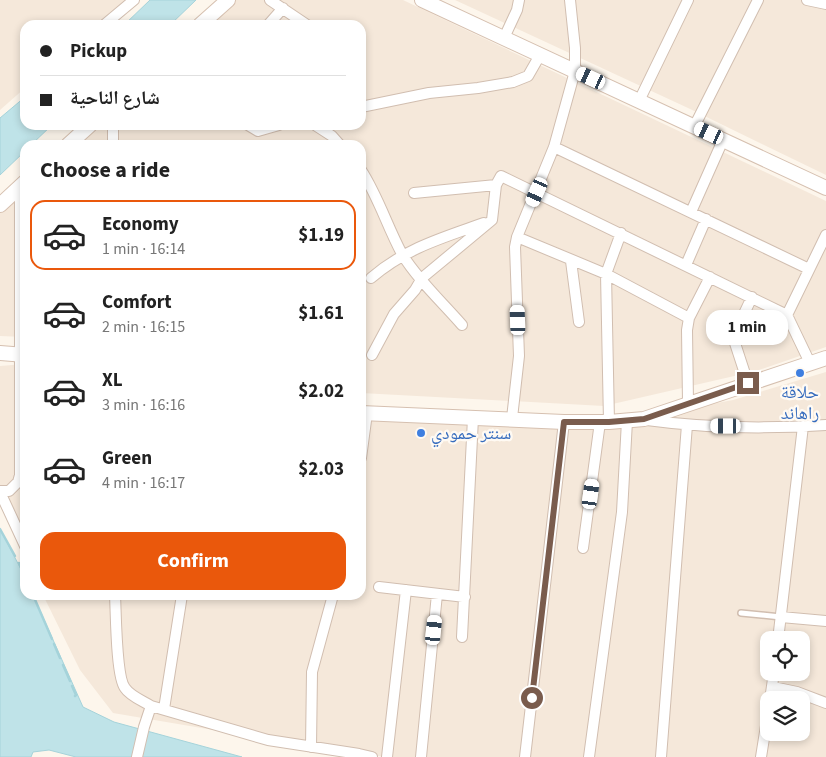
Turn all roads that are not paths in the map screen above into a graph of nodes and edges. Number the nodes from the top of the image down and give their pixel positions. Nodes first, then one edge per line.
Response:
1 (134, 0) edge
2 (228, 0) edge
3 (270, 0) edge
4 (422, 0) edge
5 (519, 0) edge
6 (570, 0) edge
7 (688, 0) edge
8 (758, 0) edge
9 (807, 0) edge
10 (826, 4) edge
11 (284, 8) junction
12 (110, 20) edge
13 (206, 20) edge
14 (273, 20) edge
15 (300, 20) edge
16 (504, 38) junction
17 (540, 55) junction
18 (575, 71) junction
19 (639, 101) junction
20 (366, 106) edge
21 (694, 126) junction
22 (84, 130) edge
23 (323, 130) edge
24 (74, 140) edge
25 (336, 140) edge
26 (723, 140) junction
27 (554, 147) junction
28 (366, 178) edge
29 (496, 185) junction
30 (20, 188) edge
31 (826, 188) edge
32 (537, 192) junction
33 (414, 193) dead end
34 (0, 205) edge
35 (691, 212) junction
36 (706, 219) junction
37 (492, 220) junction
38 (621, 233) junction
39 (826, 235) edge
40 (516, 237) junction
41 (403, 255) junction
42 (571, 261) junction
43 (686, 265) junction
44 (809, 269) junction
45 (606, 274) junction
46 (710, 277) junction
47 (371, 278) dead end
48 (422, 278) junction
49 (752, 297) junction
50 (787, 315) junction
51 (689, 318) junction
52 (579, 322) dead end
53 (462, 325) dead end
54 (0, 353) edge
55 (20, 355) edge
56 (372, 355) dead end
57 (826, 358) edge
58 (810, 363) junction
59 (748, 383) junction
60 (688, 403) junction
61 (366, 413) edge
62 (473, 418) junction
63 (512, 418) junction
64 (644, 419) junction
65 (627, 421) junction
66 (564, 422) junction
67 (605, 422) junction
68 (687, 425) junction
69 (826, 425) edge
70 (803, 426) junction
71 (20, 479) edge
72 (0, 491) edge
73 (20, 535) edge
74 (583, 548) dead end
75 (378, 587) dead end
76 (406, 590) junction
77 (437, 594) junction
78 (464, 597) junction
79 (115, 600) edge
80 (181, 600) edge
81 (332, 600) edge
82 (741, 613) dead end
83 (781, 618) junction
84 (826, 621) edge
85 (779, 631) edge
86 (462, 637) dead end
87 (773, 681) edge
88 (773, 687) junction
89 (772, 691) edge
90 (826, 703) edge
91 (151, 706) junction
92 (164, 710) junction
93 (764, 741) edge
94 (310, 747) junction
95 (137, 757) edge
96 (372, 757) edge
97 (387, 757) edge
98 (421, 757) edge
99 (524, 757) edge
100 (589, 757) edge
101 (661, 757) edge
102 (761, 757) edge

1 - 12 street
2 - 13 street
3 - 11 street
4 - 16 street
5 - 16 street
6 - 18 street
7 - 19 street
8 - 21 street
9 - 10 street
11 - 14 street
11 - 15 street
16 - 17 street
17 - 18 street
17 - 20 street
18 - 19 street
18 - 27 street
19 - 21 street
21 - 26 street
22 - 24 street
23 - 25 street
26 - 31 street
26 - 35 street
27 - 32 street
27 - 35 street
28 - 41 street
29 - 32 street
29 - 33 street
29 - 37 street
30 - 34 street
32 - 38 street
32 - 40 street
35 - 36 street
36 - 43 street
36 - 44 street
37 - 41 street
37 - 48 street
38 - 43 street
38 - 45 street
39 - 44 street
40 - 42 street
40 - 63 street
41 - 47 street
41 - 48 street
42 - 45 street
42 - 52 street
43 - 46 street
44 - 50 street
45 - 51 street
45 - 67 street
46 - 49 street
46 - 51 street
48 - 53 street
48 - 56 street
49 - 50 street
49 - 59 street
50 - 58 street
51 - 60 street
54 - 55 street
57 - 58 street
58 - 59 street
59 - 60 street
60 - 64 street
61 - 62 street
62 - 63 street
62 - 78 street
63 - 66 street
64 - 65 street
64 - 68 street
65 - 67 street
65 - 100 street
66 - 67 street
66 - 99 street
67 - 74 street
68 - 70 street
68 - 101 street
69 - 70 street
70 - 83 street
71 - 72 street
72 - 73 street
75 - 76 street
76 - 77 street
76 - 97 street
77 - 78 street
77 - 98 street
78 - 86 street
79 - 91 street
80 - 92 street
81 - 94 street
82 - 83 lane
83 - 84 street
83 - 85 street
87 - 88 street
88 - 89 street
88 - 90 street
91 - 92 street
91 - 95 street
92 - 94 street
93 - 102 street
94 - 96 street

